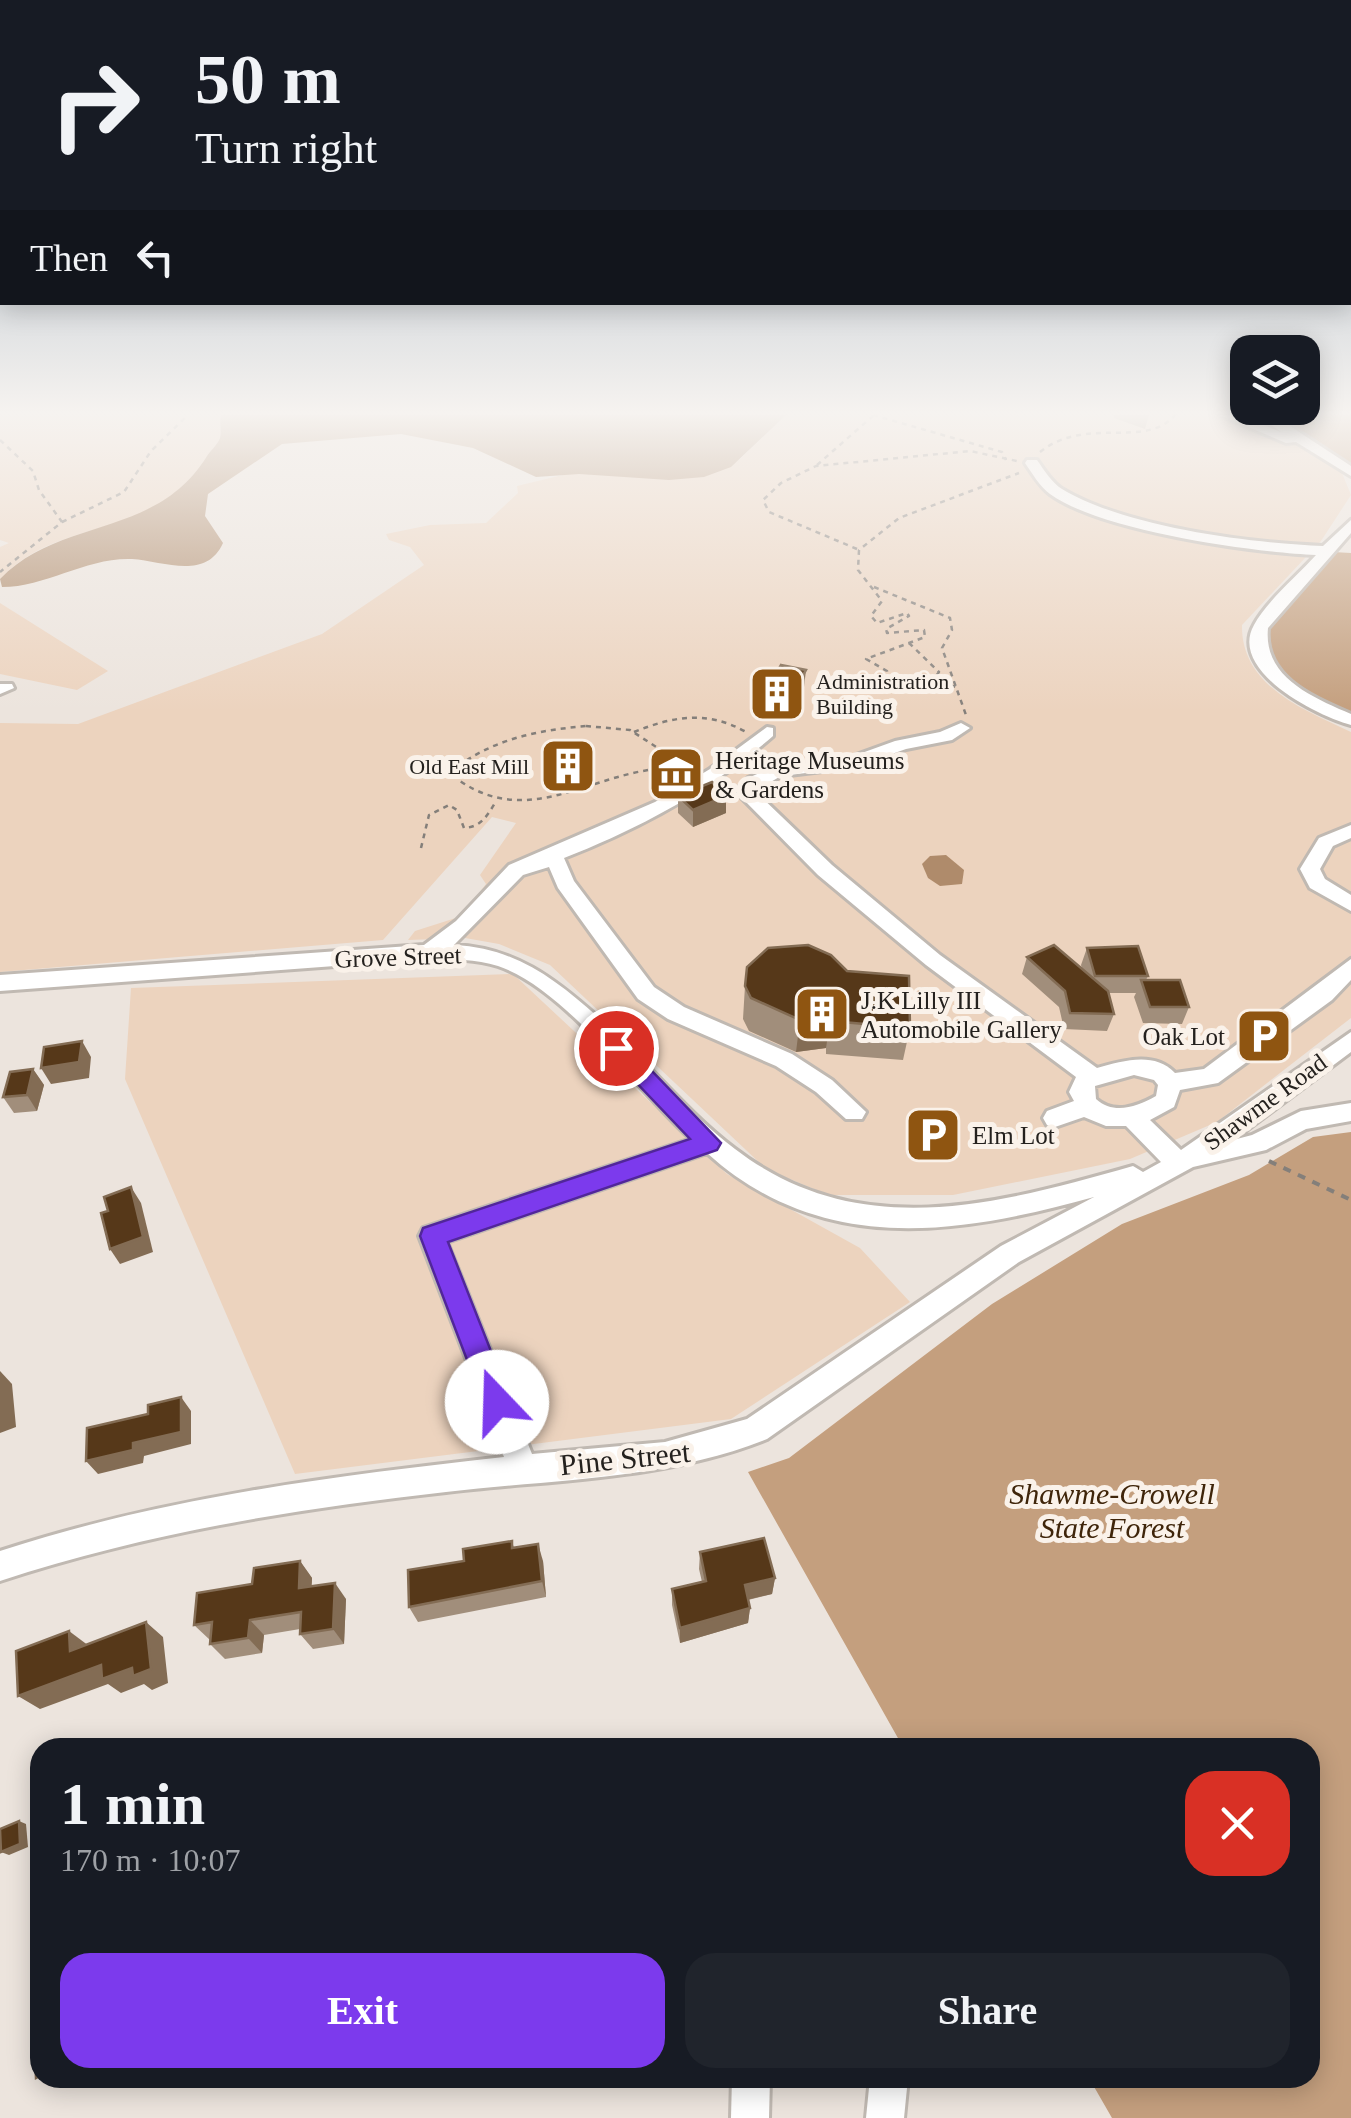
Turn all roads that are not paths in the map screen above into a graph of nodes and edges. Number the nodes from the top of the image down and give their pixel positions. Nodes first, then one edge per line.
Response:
1 (1099, 514) edge
2 (1351, 524) edge
3 (1326, 550) junction
4 (1351, 720) edge
5 (960, 728) road end
6 (761, 738) road end
7 (1351, 831) edge
8 (544, 859) junction
9 (1351, 904) edge
10 (429, 952) junction
11 (1351, 967) edge
12 (0, 983) edge
13 (1351, 1040) edge
14 (1092, 1076) junction
15 (1170, 1083) junction
16 (1087, 1106) junction
17 (854, 1112) dead end
18 (1351, 1112) edge
19 (1055, 1118) dead end
20 (1133, 1118) junction
21 (709, 1143) junction
22 (1179, 1164) junction
23 (522, 1469) junction
24 (0, 1566) edge
25 (752, 2088) edge
26 (888, 2088) edge
27 (750, 2118) edge
28 (885, 2118) edge

1 - 3 street
2 - 3 street
3 - 4 street
5 - 14 street
6 - 8 street
7 - 9 street
8 - 10 street
8 - 17 street
10 - 12 street, Grove Street
10 - 21 street, Grove Street
11 - 15 street
13 - 22 street, Shawme Road
14 - 15 street
14 - 16 street
15 - 20 street
16 - 19 street
16 - 20 street
18 - 22 street
20 - 22 street
21 - 22 street, Grove Street
21 - 23 street
22 - 23 street, Pine Street
23 - 24 street, Pine Street
25 - 27 street
26 - 28 street

